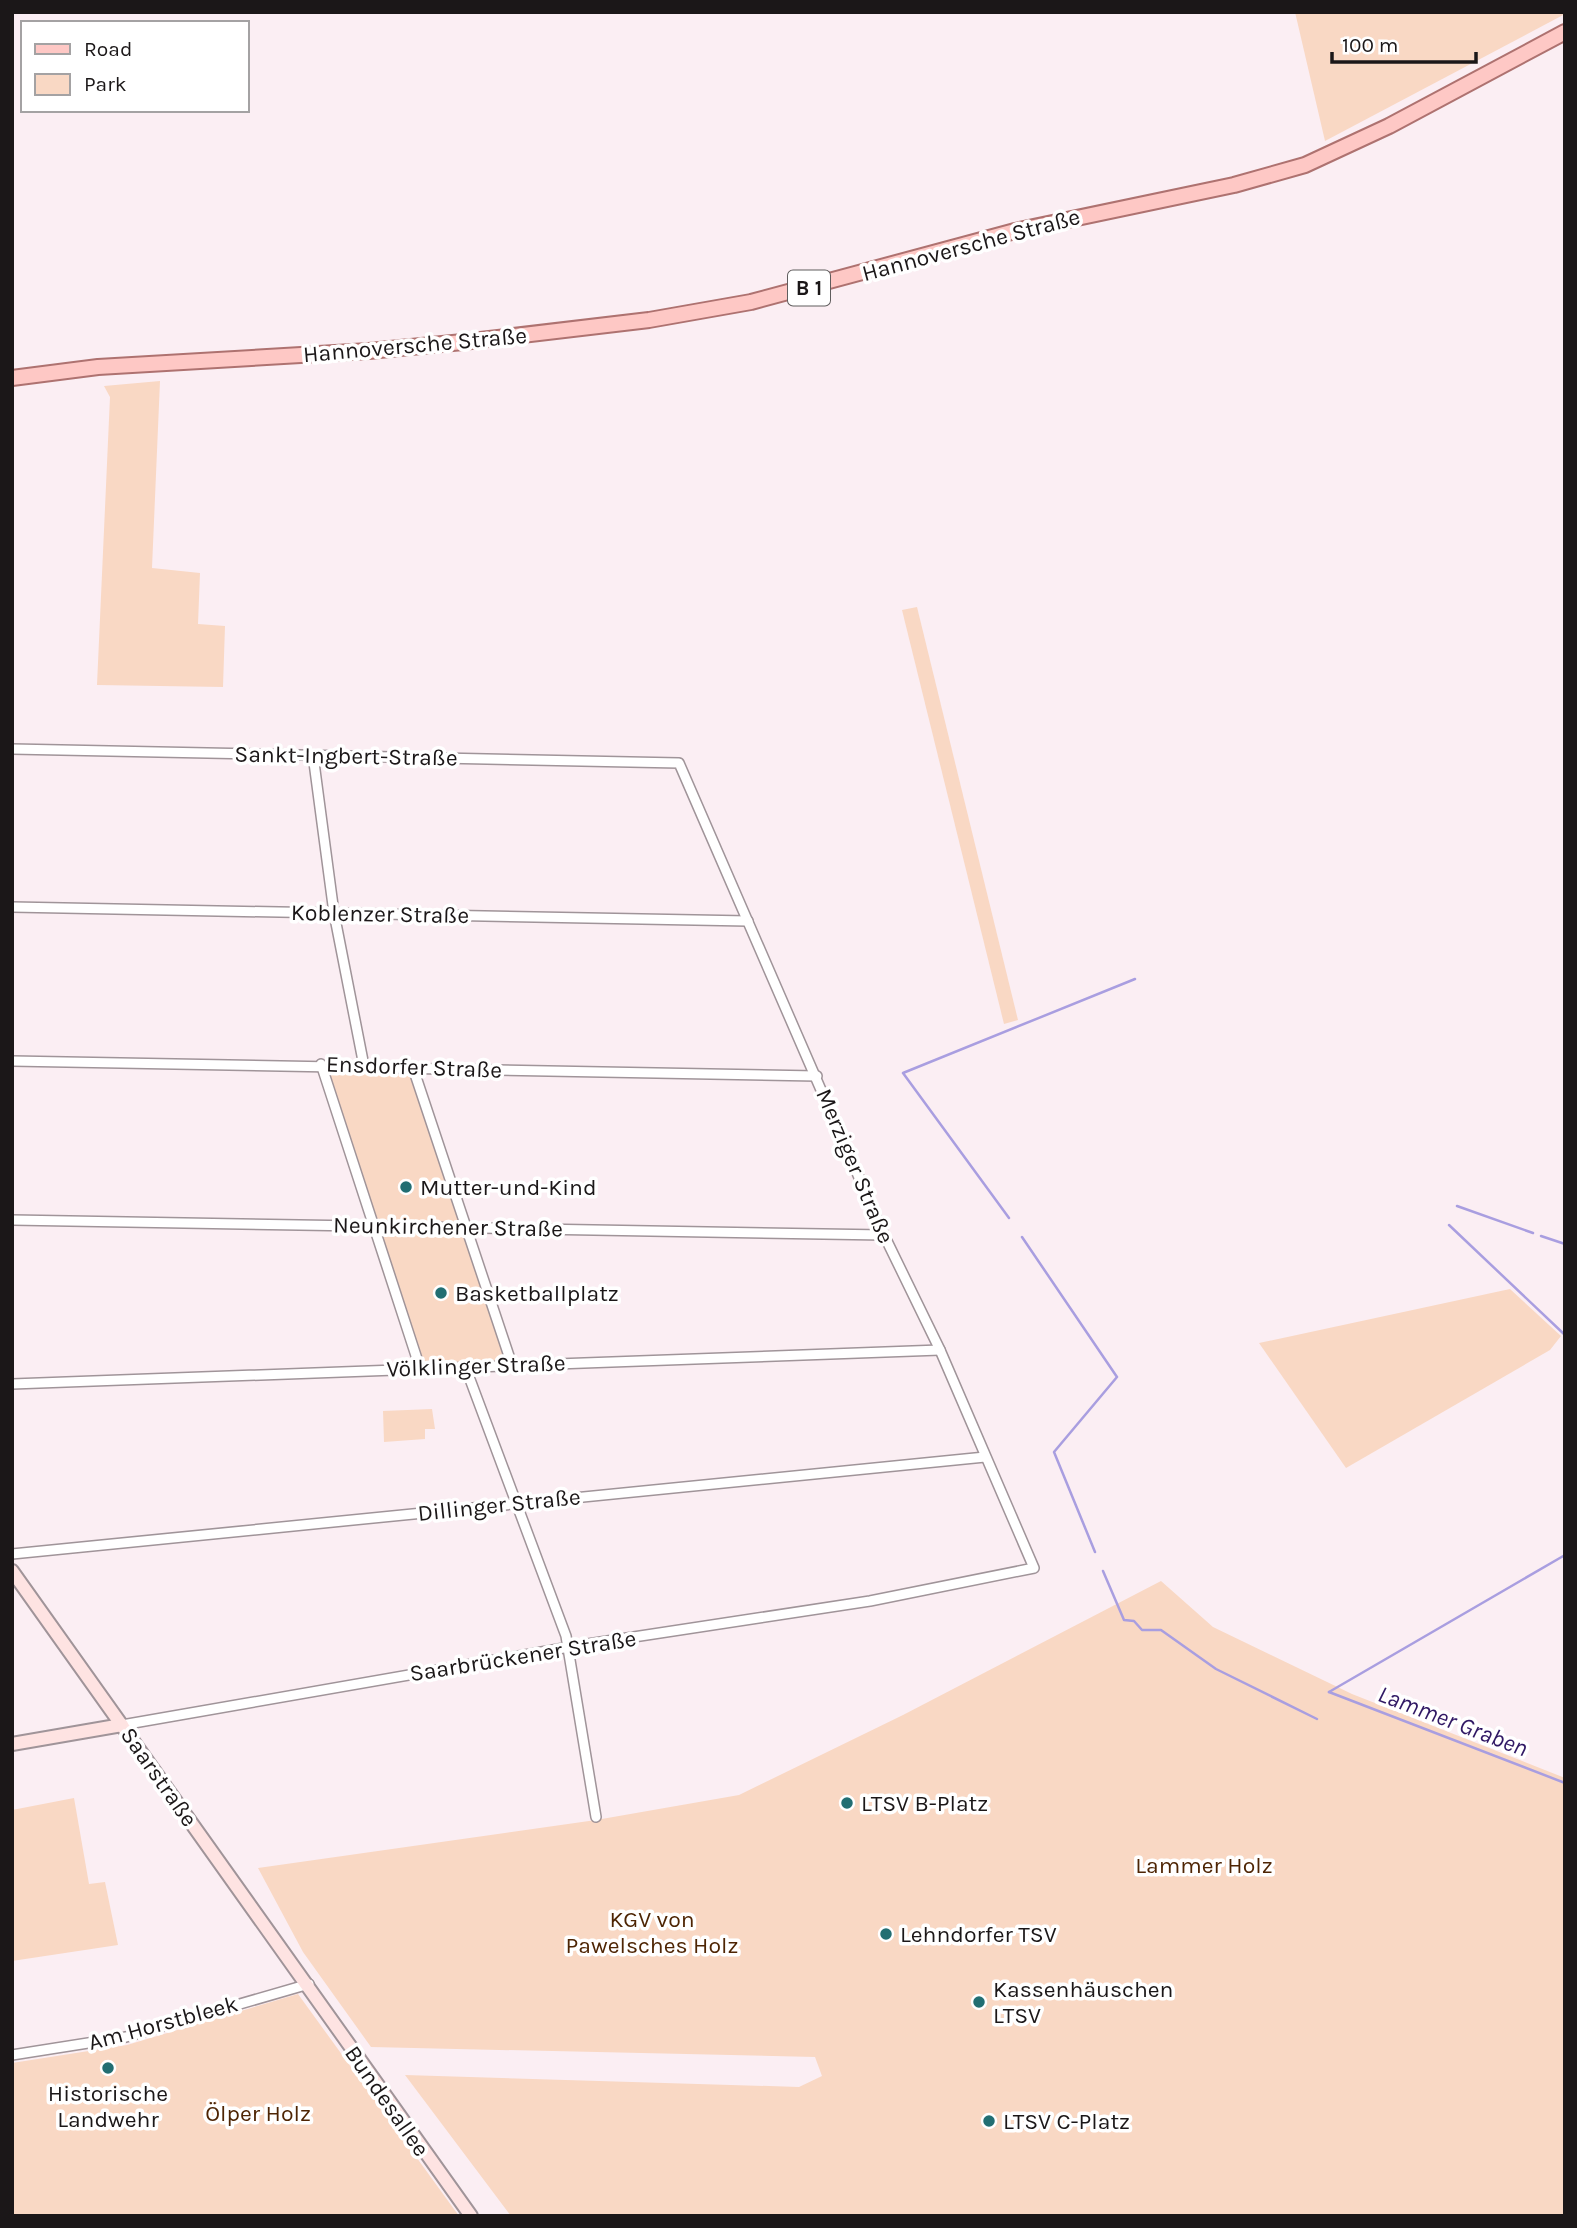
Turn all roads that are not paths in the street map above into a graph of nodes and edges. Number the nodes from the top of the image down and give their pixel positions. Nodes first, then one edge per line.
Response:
1 (1565, 32) edge
2 (12, 378) edge
3 (12, 750) edge
4 (313, 755) junction
5 (679, 763) joint
6 (12, 907) edge
7 (334, 913) junction
8 (748, 921) junction
9 (12, 1061) edge
10 (321, 1065) junction
11 (364, 1066) junction
12 (413, 1068) junction
13 (817, 1076) junction
14 (12, 1220) edge
15 (464, 1226) junction
16 (372, 1227) junction
17 (884, 1235) junction
18 (940, 1350) junction
19 (512, 1365) junction
20 (465, 1366) junction
21 (420, 1368) junction
22 (12, 1384) edge
23 (985, 1457) junction
24 (517, 1503) junction
25 (12, 1554) edge
26 (1034, 1568) joint
27 (12, 1571) edge
28 (568, 1648) junction
29 (122, 1725) junction
30 (12, 1744) edge
31 (596, 1817) dead end
32 (309, 1984) junction
33 (12, 2055) edge
34 (471, 2216) edge

1 - 2 main road, Hannoversche Straße / B 1
3 - 4 street, Sankt-Ingbert-Straße
4 - 5 street, Sankt-Ingbert-Straße
4 - 7 street
5 - 8 street, Merziger Straße
6 - 7 street, Koblenzer Straße
7 - 8 street, Koblenzer Straße
7 - 11 street
8 - 13 street, Merziger Straße
9 - 10 street, Ensdorfer Straße
10 - 11 street, Ensdorfer Straße
10 - 16 street
11 - 12 street, Ensdorfer Straße
12 - 13 street, Ensdorfer Straße
12 - 15 street
13 - 17 street, Merziger Straße
14 - 16 street, Neunkirchener Straße
15 - 16 street, Neunkirchener Straße
15 - 17 street, Neunkirchener Straße
15 - 19 street
16 - 21 street
17 - 18 street, Merziger Straße
18 - 19 street, Völklinger Straße
18 - 23 street, Merziger Straße
19 - 20 street, Völklinger Straße
20 - 21 street, Völklinger Straße
20 - 24 street
21 - 22 street, Völklinger Straße
23 - 24 street, Dillinger Straße
23 - 26 street, Merziger Straße
24 - 25 street, Dillinger Straße
24 - 28 street
26 - 28 street, Saarbrückener Straße
27 - 29 street, Saarstraße
28 - 29 street, Saarbrückener Straße
28 - 31 street
29 - 30 street, Saarbrückener Straße
29 - 32 street, Saarstraße
32 - 33 street, Am Horstbleek
32 - 34 street, Bundesallee

